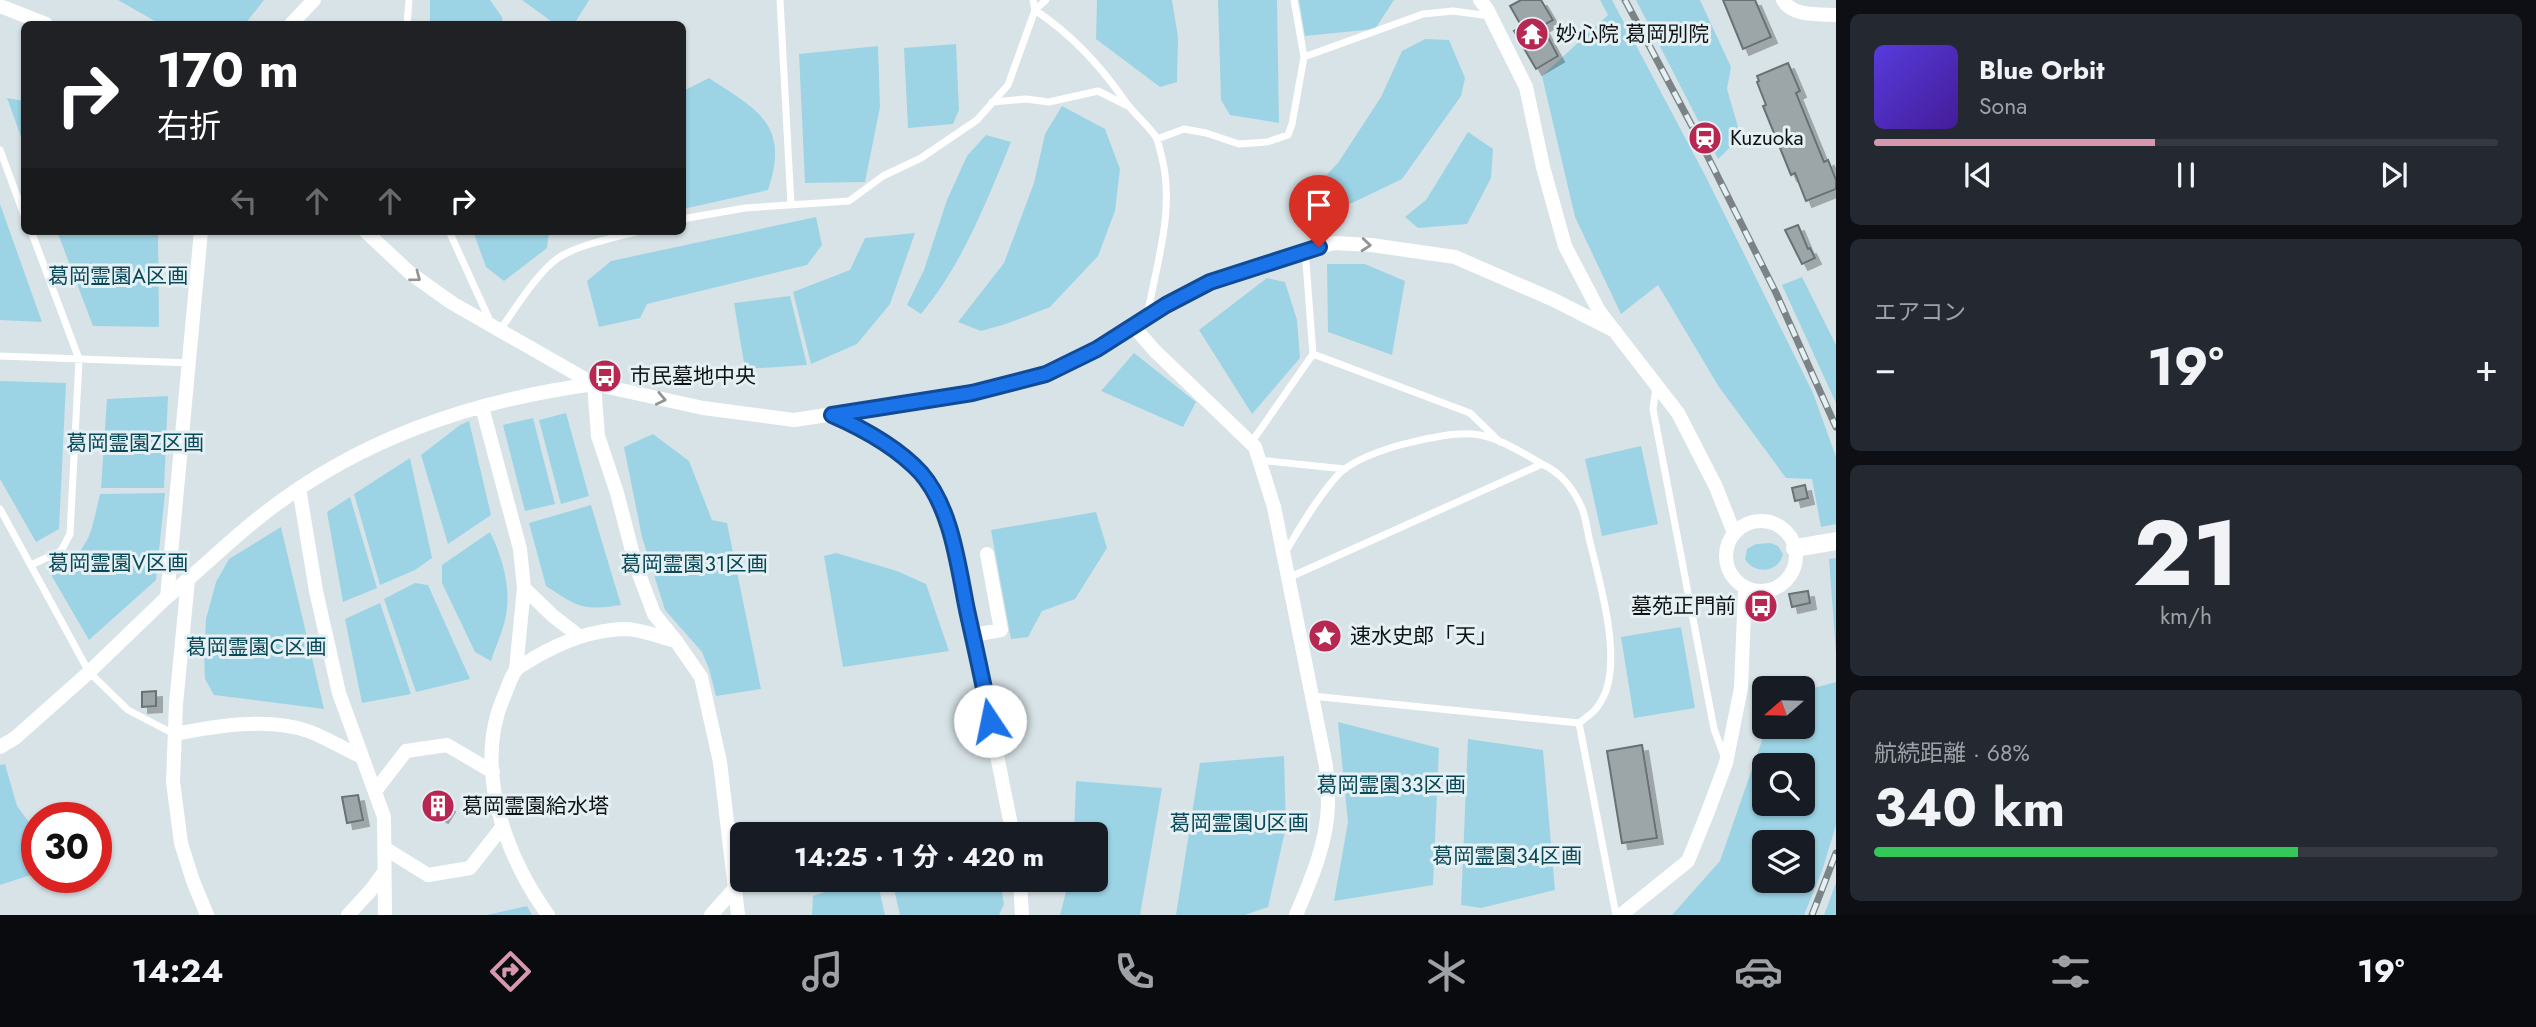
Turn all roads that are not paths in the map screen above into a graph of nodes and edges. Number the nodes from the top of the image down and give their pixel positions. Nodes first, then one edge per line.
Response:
1 (314, 0) edge
2 (409, 0) edge
3 (780, 0) edge
4 (1032, 0) edge
5 (1046, 0) edge
6 (1294, 0) edge
7 (1480, 0) edge
8 (1783, 0) edge
9 (0, 6) edge
10 (1035, 10) junction
11 (1836, 15) edge
12 (1491, 17) junction
13 (38, 21) edge
14 (294, 21) edge
15 (407, 21) edge
16 (1304, 57) junction
17 (992, 102) junction
18 (1128, 106) junction
19 (1157, 139) junction
20 (0, 150) edge
21 (791, 205) junction
22 (21, 207) edge
23 (686, 218) edge
24 (32, 235) edge
25 (201, 235) edge
26 (369, 235) edge
27 (451, 235) edge
28 (625, 235) edge
29 (1305, 250) junction
30 (1147, 317) junction
31 (1133, 326) junction
32 (496, 328) junction
33 (1615, 331) junction
34 (1313, 354) junction
35 (0, 356) edge
36 (79, 359) junction
37 (190, 363) junction
38 (594, 384) junction
39 (1656, 385) junction
40 (482, 407) junction
41 (832, 415) junction
42 (1500, 442) junction
43 (1251, 443) junction
44 (1259, 460) junction
45 (1542, 464) junction
46 (1345, 469) junction
47 (299, 488) junction
48 (0, 509) edge
49 (1734, 533) junction
50 (1830, 542) edge
51 (1795, 548) junction
52 (986, 554) dead end
53 (1283, 555) junction
54 (31, 565) junction
55 (1288, 578) junction
56 (188, 580) junction
57 (524, 588) junction
58 (1745, 588) junction
59 (167, 597) junction
60 (973, 635) junction
61 (579, 636) junction
62 (676, 641) junction
63 (516, 669) junction
64 (89, 672) junction
65 (1312, 696) junction
66 (1579, 723) junction
67 (175, 734) junction
68 (0, 747) edge
69 (362, 757) junction
70 (1726, 763) junction
71 (493, 772) junction
72 (376, 790) junction
73 (1010, 822) edge
74 (503, 826) junction
75 (730, 840) edge
76 (386, 849) junction
77 (384, 872) junction
78 (732, 892) edge
79 (736, 892) edge
80 (1021, 892) edge
81 (207, 915) edge
82 (348, 915) edge
83 (385, 915) edge
84 (548, 915) edge
85 (711, 915) edge
86 (738, 915) edge
87 (1022, 915) edge
88 (1296, 915) edge
89 (1619, 915) edge

1 - 14 street
2 - 15 lane
3 - 21 lane
4 - 10 lane
5 - 10 lane
6 - 16 lane
7 - 12 street
8 - 11 street
9 - 13 street
10 - 17 lane
10 - 18 lane
12 - 16 lane
12 - 33 street
16 - 19 lane
17 - 18 lane
17 - 21 lane
18 - 19 lane
19 - 30 lane
20 - 22 lane
21 - 23 lane
24 - 36 lane
25 - 37 street
26 -> 32 street
27 - 32 lane
28 - 32 lane
29 - 30 street
29 -> 33 street
29 - 34 lane
30 - 31 street
31 - 41 street
31 - 43 street
32 - 38 street
33 - 39 street
34 - 42 lane
34 - 43 lane
35 - 36 lane
36 - 37 lane
36 - 54 lane
37 - 59 street
38 - 40 street
38 -> 41 street
38 - 62 street
39 - 49 street
39 - 70 lane
40 - 47 street
40 - 57 street
41 - 60 street
42 - 45 lane
42 - 46 lane
43 - 44 street
44 - 46 lane
44 - 53 street
45 - 55 lane
45 - 66 lane
46 - 53 lane
47 - 56 street
47 - 69 street
48 - 54 lane
49 - 51 street
49 - 58 street
50 - 51 street
51 - 58 street
52 - 60 street
53 - 55 street
54 - 64 lane
55 - 65 street
56 - 59 street
56 - 67 street
57 - 61 street
57 - 63 street
58 - 70 street
59 - 64 street
60 - 73 street
61 - 62 street
61 - 63 street
62 - 75 street
63 - 71 street
64 - 67 lane
64 - 68 street
65 - 66 lane
65 - 88 street
66 - 89 lane
67 - 69 street
67 - 81 street
69 - 72 street
70 - 89 street
71 - 72 street
71 - 74 street
72 - 76 street
74 - 76 street
74 - 84 street
76 - 77 street
77 - 82 street
77 - 83 street
78 - 85 street
79 - 86 street
80 - 87 street

